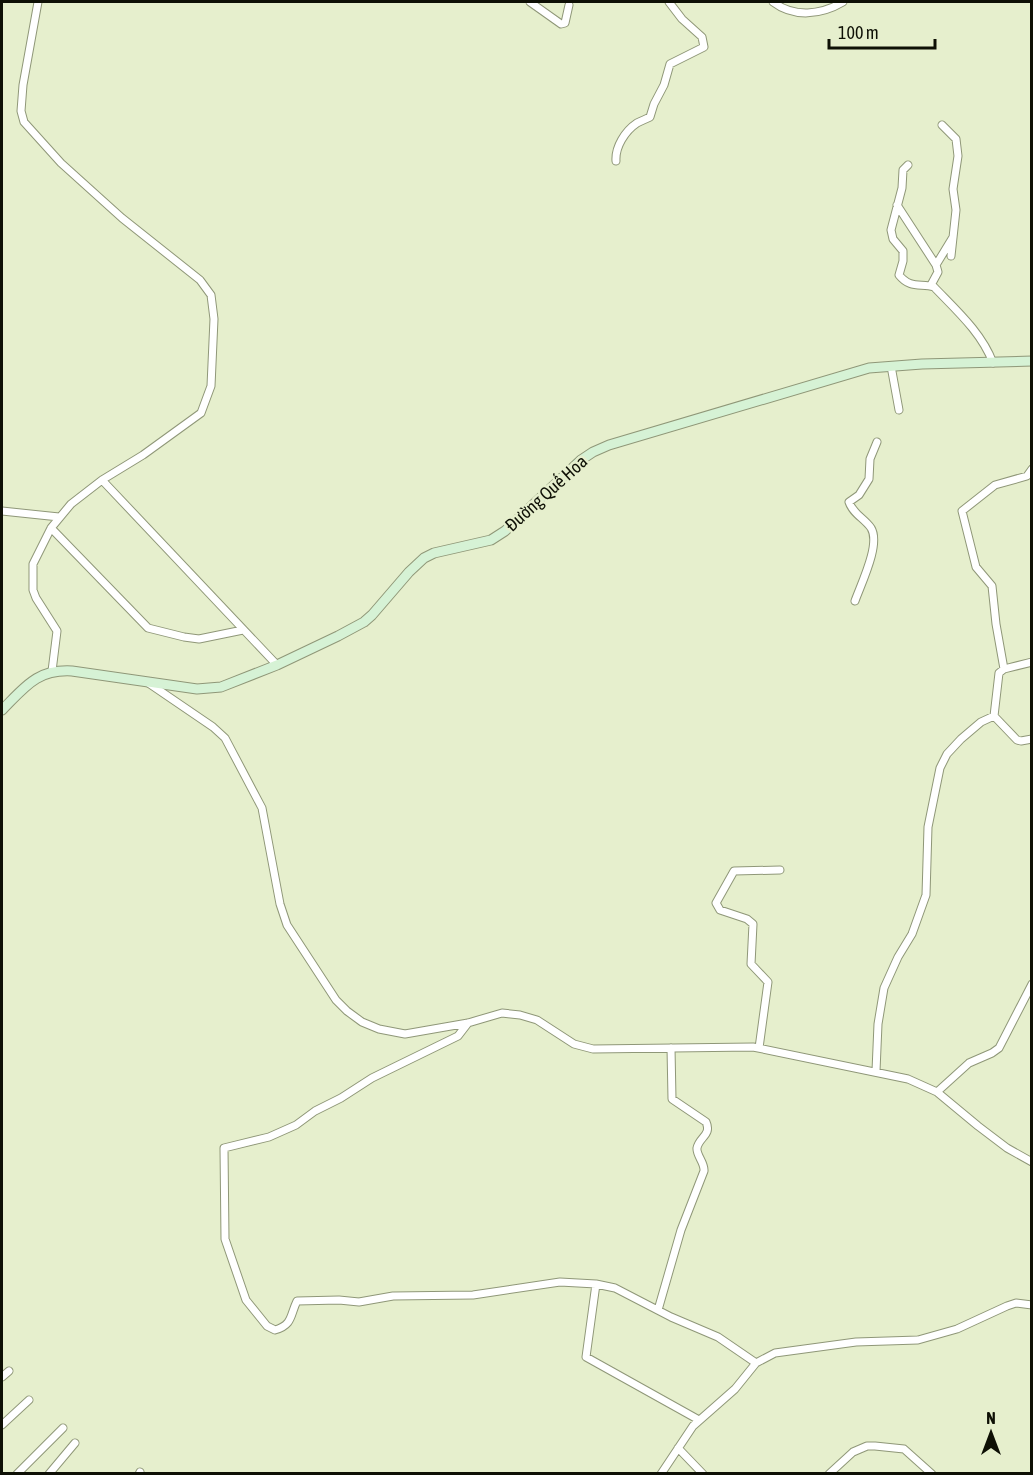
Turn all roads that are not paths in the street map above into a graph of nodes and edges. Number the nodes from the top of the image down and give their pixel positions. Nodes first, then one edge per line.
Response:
1 (38, 2) edge
2 (530, 2) edge
3 (669, 2) edge
4 (773, 2) edge
5 (843, 2) edge
6 (569, 5) dead end
7 (942, 124) dead end
8 (616, 161) dead end
9 (908, 165) dead end
10 (897, 205) junction
11 (955, 234) junction
12 (951, 256) dead end
13 (936, 265) junction
14 (931, 285) junction
15 (1032, 361) edge
16 (993, 363) junction
17 (891, 366) junction
18 (899, 410) dead end
19 (877, 442) dead end
20 (1032, 470) edge
21 (102, 480) junction
22 (2, 511) edge
23 (59, 517) junction
24 (51, 528) junction
25 (855, 601) dead end
26 (243, 630) junction
27 (1032, 662) edge
28 (276, 665) junction
29 (1004, 669) junction
30 (52, 671) junction
31 (145, 681) junction
32 (2, 710) edge
33 (994, 716) junction
34 (1032, 739) edge
35 (780, 870) dead end
36 (1032, 984) edge
37 (468, 1023) junction
38 (671, 1048) junction
39 (759, 1048) junction
40 (876, 1071) junction
41 (937, 1092) junction
42 (1032, 1162) edge
43 (596, 1284) junction
44 (1032, 1305) edge
45 (658, 1310) junction
46 (756, 1363) junction
47 (9, 1371) dead end
48 (2, 1377) edge
49 (29, 1400) dead end
50 (699, 1420) junction
51 (2, 1425) edge
52 (63, 1428) dead end
53 (75, 1443) dead end
54 (678, 1448) junction
55 (17, 1473) edge
56 (49, 1473) edge
57 (661, 1473) edge
58 (703, 1473) edge
59 (829, 1473) edge
60 (932, 1473) edge

1 - 21 street
2 - 6 street
3 - 8 street
4 - 5 street
7 - 11 street
9 - 10 street
10 - 13 street
10 - 14 street
11 - 12 street
11 - 13 street
13 - 14 street
14 - 16 street
15 - 16 street, Đường Quế Hoa
16 - 17 street, Đường Quế Hoa
17 - 18 street
17 - 28 street, Đường Quế Hoa
19 - 25 street
20 - 29 street
21 - 23 street
21 - 26 street
22 - 23 street
23 - 24 street
24 - 26 street
24 - 30 street
26 - 28 street
27 - 29 street
28 - 31 street, Đường Quế Hoa
29 - 33 street
30 - 31 street, Đường Quế Hoa
30 - 32 street
31 - 37 street
33 - 34 street
33 - 40 street
35 - 39 street
36 - 41 street
37 - 38 street
37 - 43 street
38 - 39 street
38 - 45 street
39 - 40 street
40 - 41 street
41 - 42 street
43 - 45 street
43 - 50 street
44 - 46 street
45 - 46 street
46 - 50 street
47 - 48 street
49 - 51 street
50 - 54 street
52 - 55 street
53 - 56 street
54 - 57 street
54 - 58 street
59 - 60 street

